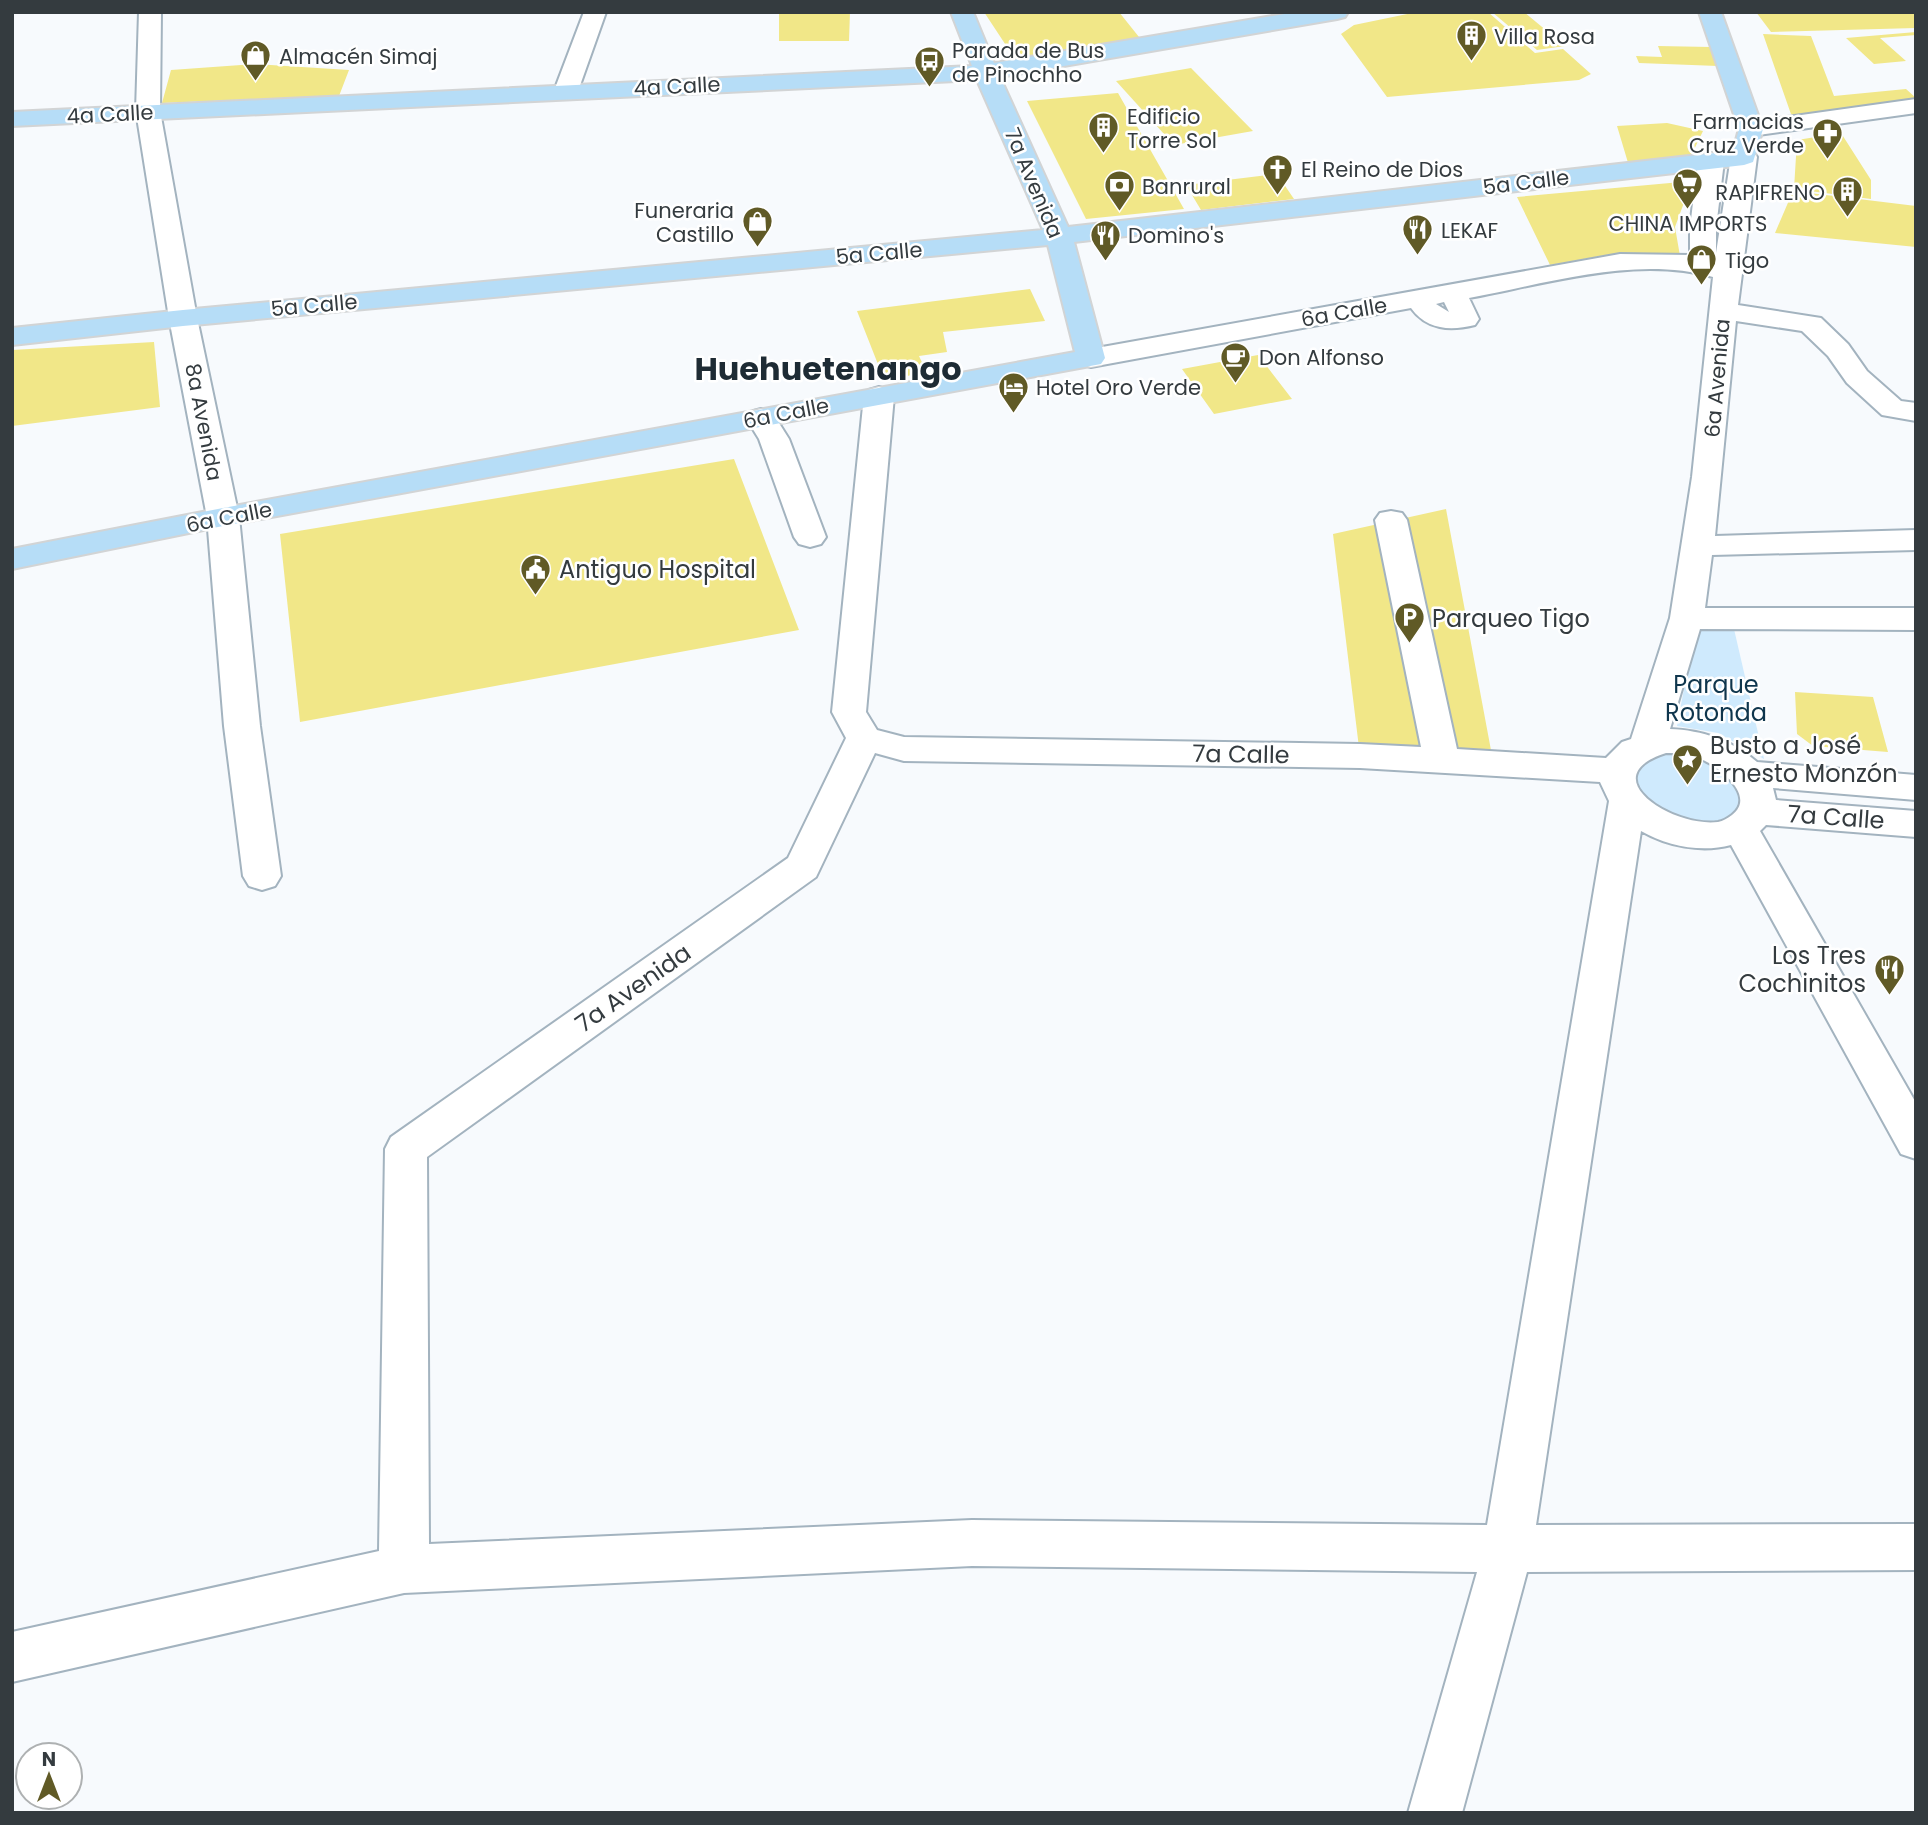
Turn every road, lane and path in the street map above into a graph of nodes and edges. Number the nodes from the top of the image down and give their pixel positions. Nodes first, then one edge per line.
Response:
1 (150, 12) edge
2 (594, 12) edge
3 (962, 12) edge
4 (1337, 12) edge
5 (1710, 12) edge
6 (985, 72) junction
7 (566, 92) junction
8 (1916, 106) edge
9 (148, 111) junction
10 (12, 120) edge
11 (1748, 143) junction
12 (1711, 161) junction
13 (1059, 236) junction
14 (1715, 268) junction
15 (1723, 311) junction
16 (183, 318) junction
17 (12, 337) edge
18 (1091, 358) junction
19 (879, 396) junction
20 (1916, 412) edge
21 (761, 418) junction
22 (223, 517) junction
23 (1391, 520) dead end
24 (810, 537) dead end
25 (1916, 540) edge
26 (1698, 546) junction
27 (12, 559) edge
28 (1687, 618) junction
29 (1916, 619) edge
30 (864, 738) junction
31 (1647, 745) junction
32 (1442, 762) junction
33 (1748, 774) junction
34 (1623, 787) junction
35 (1916, 788) edge
36 (1748, 819) junction
37 (1916, 824) edge
38 (262, 876) dead end
39 (1916, 1142) edge
40 (1916, 1547) edge
41 (1508, 1549) junction
42 (404, 1569) junction
43 (12, 1657) edge
44 (1435, 1813) edge

1 - 9 street, 8a Avenida
2 - 7 street
3 - 6 main road, 7a Avenida
4 - 6 main road, 4a Calle
5 - 11 main road, 6a Avenida
6 - 7 main road, 4a Calle
6 - 13 main road, 7a Avenida
7 - 9 main road, 4a Calle
8 - 11 street, 5a Calle
9 - 10 main road, 4a Calle
9 - 16 street, 8a Avenida
11 - 12 main road, 5a Calle
11 - 14 street, 6a Avenida
12 - 13 main road, 5a Calle
12 - 14 street
13 - 16 main road, 5a Calle
13 - 18 main road, 7a Avenida
14 - 15 street, 6a Avenida
14 - 18 street, 6a Calle
15 - 20 street
15 - 26 street, 6a Avenida
16 - 17 main road, 5a Calle
16 - 22 street, 8a Avenida
18 - 19 main road, 6a Calle
19 - 21 main road, 6a Calle
19 - 30 street
21 - 22 main road, 6a Calle
21 - 24 street
22 - 27 main road, 6a Calle
22 - 38 street, 8a Avenida
23 - 32 street
25 - 26 street
26 - 28 street, 6a Avenida
28 - 29 street
28 - 31 street, 6a Avenida
30 - 32 street, 7a Calle
30 - 42 street, 7a Avenida
31 - 33 street
31 - 34 street
32 - 34 street, 7a Calle
33 - 35 street, 7a Calle
33 - 36 street
34 - 36 street
34 - 41 street
36 - 37 street, 7a Calle
36 - 39 street
40 - 41 street
41 - 42 street
41 - 44 street
42 - 43 street

